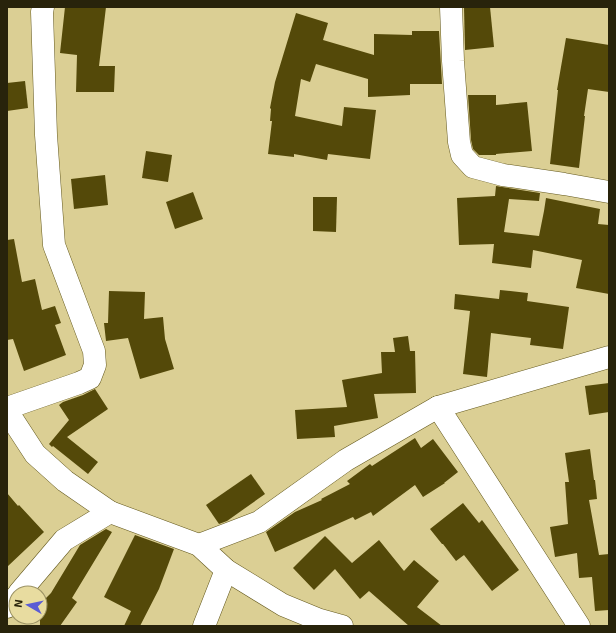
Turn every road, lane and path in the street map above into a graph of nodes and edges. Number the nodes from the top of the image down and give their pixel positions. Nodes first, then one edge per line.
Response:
1 (44, 7) edge
2 (451, 7) edge
3 (609, 192) edge
4 (609, 357) edge
5 (438, 407) junction
6 (7, 408) edge
7 (7, 411) edge
8 (110, 512) junction
9 (199, 545) junction
10 (226, 570) junction
11 (26, 585) edge
12 (204, 626) edge
13 (342, 626) edge
14 (579, 626) edge

1 - 6 street
2 - 3 street
4 - 5 street
5 - 9 street
5 - 14 street
7 - 8 street
8 - 9 street
8 - 11 street
9 - 10 street
10 - 12 street
10 - 13 street

